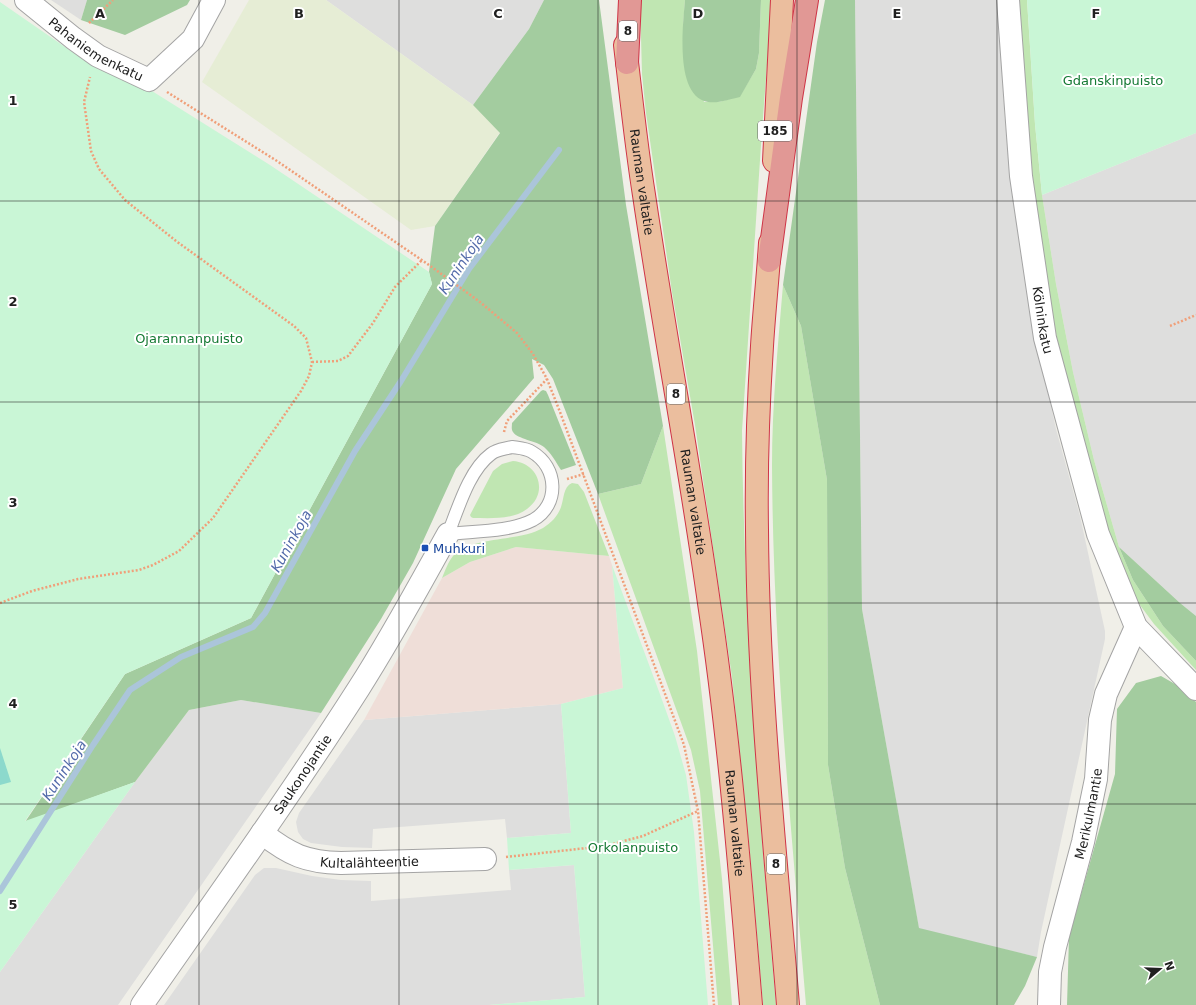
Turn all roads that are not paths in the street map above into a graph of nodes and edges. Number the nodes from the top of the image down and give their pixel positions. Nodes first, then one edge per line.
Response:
1 (26, 0) edge
2 (214, 0) edge
3 (619, 0) edge
4 (630, 0) edge
5 (782, 0) edge
6 (807, 0) edge
7 (1008, 0) edge
8 (627, 63) junction
9 (769, 261) junction
10 (448, 534) junction
11 (1136, 627) junction
12 (1196, 689) edge
13 (262, 833) junction
14 (485, 860) road end
15 (142, 1005) edge
16 (751, 1005) edge
17 (788, 1005) edge
18 (1049, 1005) edge

1 - 2 street, Pahaniemenkatu
3 - 8 highway
4 - 8 highway, Rauman valtatie / 8
5 - 9 highway, 185
6 - 9 highway, 8
7 - 11 street, Kölninkatu
8 - 16 highway, Rauman valtatie / 8
9 - 17 highway, 8
10 - 10 lane
10 - 13 street, Saukonojantie
11 - 12 street
11 - 18 street, Merikulmantie
13 - 14 street, Kultalähteentie
13 - 15 street, Saukonojantie

